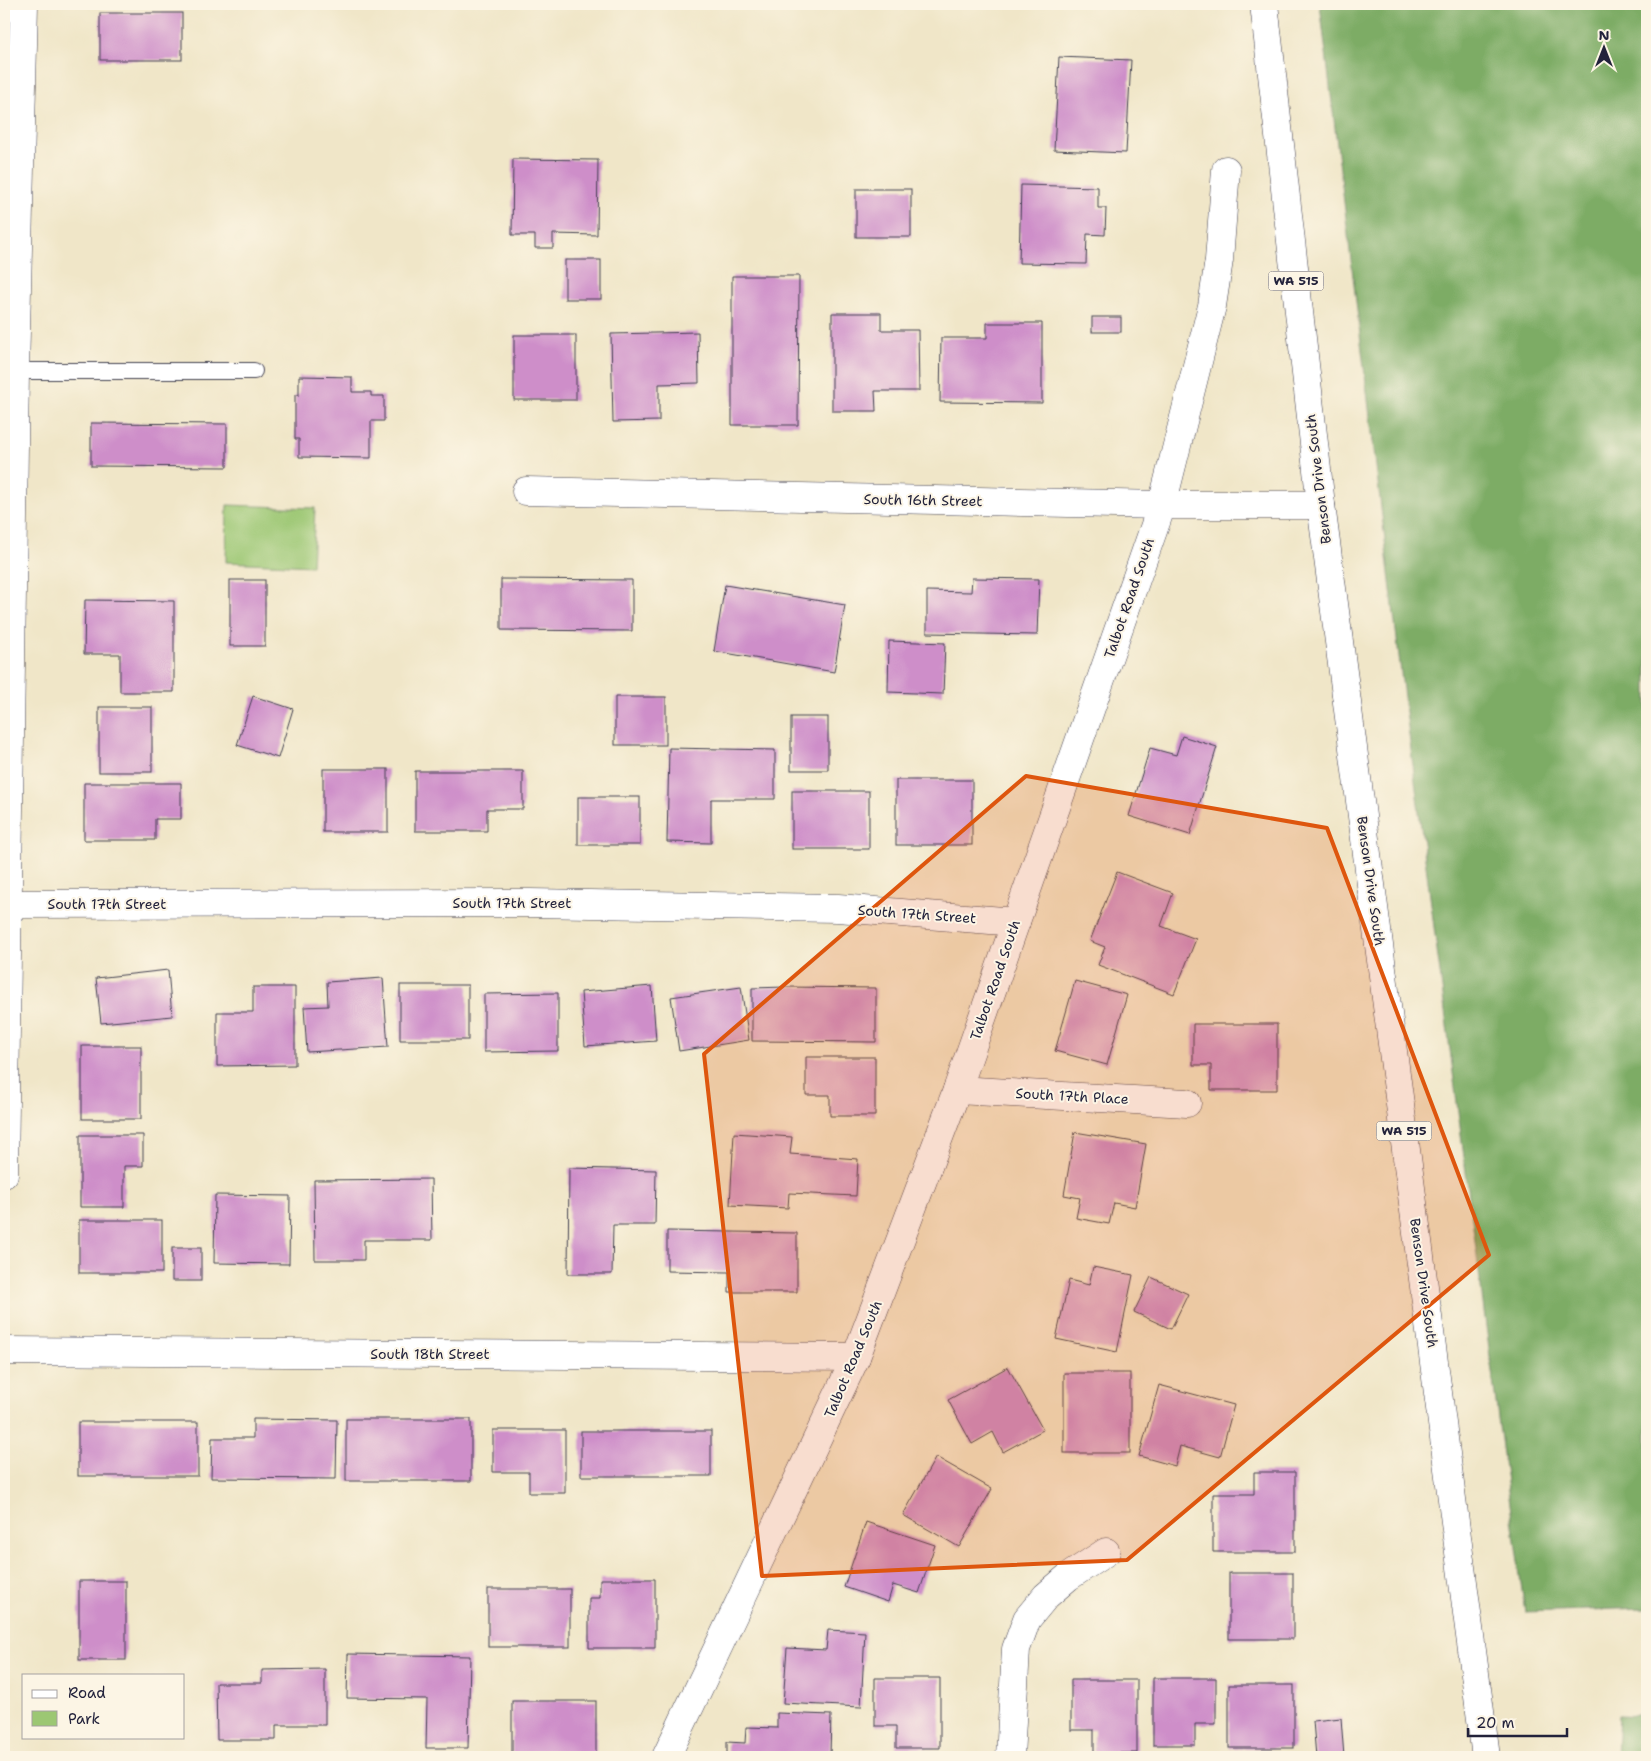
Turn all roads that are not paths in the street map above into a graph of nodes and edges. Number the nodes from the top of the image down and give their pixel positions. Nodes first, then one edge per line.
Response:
1 (24, 4) edge
2 (1264, 4) edge
3 (1226, 170) dead end
4 (9, 371) edge
5 (254, 371) dead end
6 (526, 492) dead end
7 (1162, 505) junction
8 (1321, 505) junction
9 (8, 904) junction
10 (1016, 922) junction
11 (957, 1090) junction
12 (1187, 1103) dead end
13 (4, 1174) edge
14 (4, 1351) edge
15 (856, 1357) junction
16 (1106, 1552) dead end
17 (666, 1757) edge
18 (1010, 1757) edge
19 (1486, 1757) edge

1 - 4 street
2 - 8 street, Benson Drive South / WA 515
3 - 7 street, Talbot Road South
4 - 5 lane
4 - 9 street
6 - 7 street, South 16th Street
7 - 8 street, South 16th Street
7 - 10 street, Talbot Road South
8 - 19 street, Benson Drive South / WA 515
9 - 10 street, South 17th Street
9 - 13 street
10 - 11 street, Talbot Road South
11 - 12 street, South 17th Place
11 - 15 street, Talbot Road South
14 - 15 street, South 18th Street
15 - 17 street, Talbot Road South
16 - 18 street

